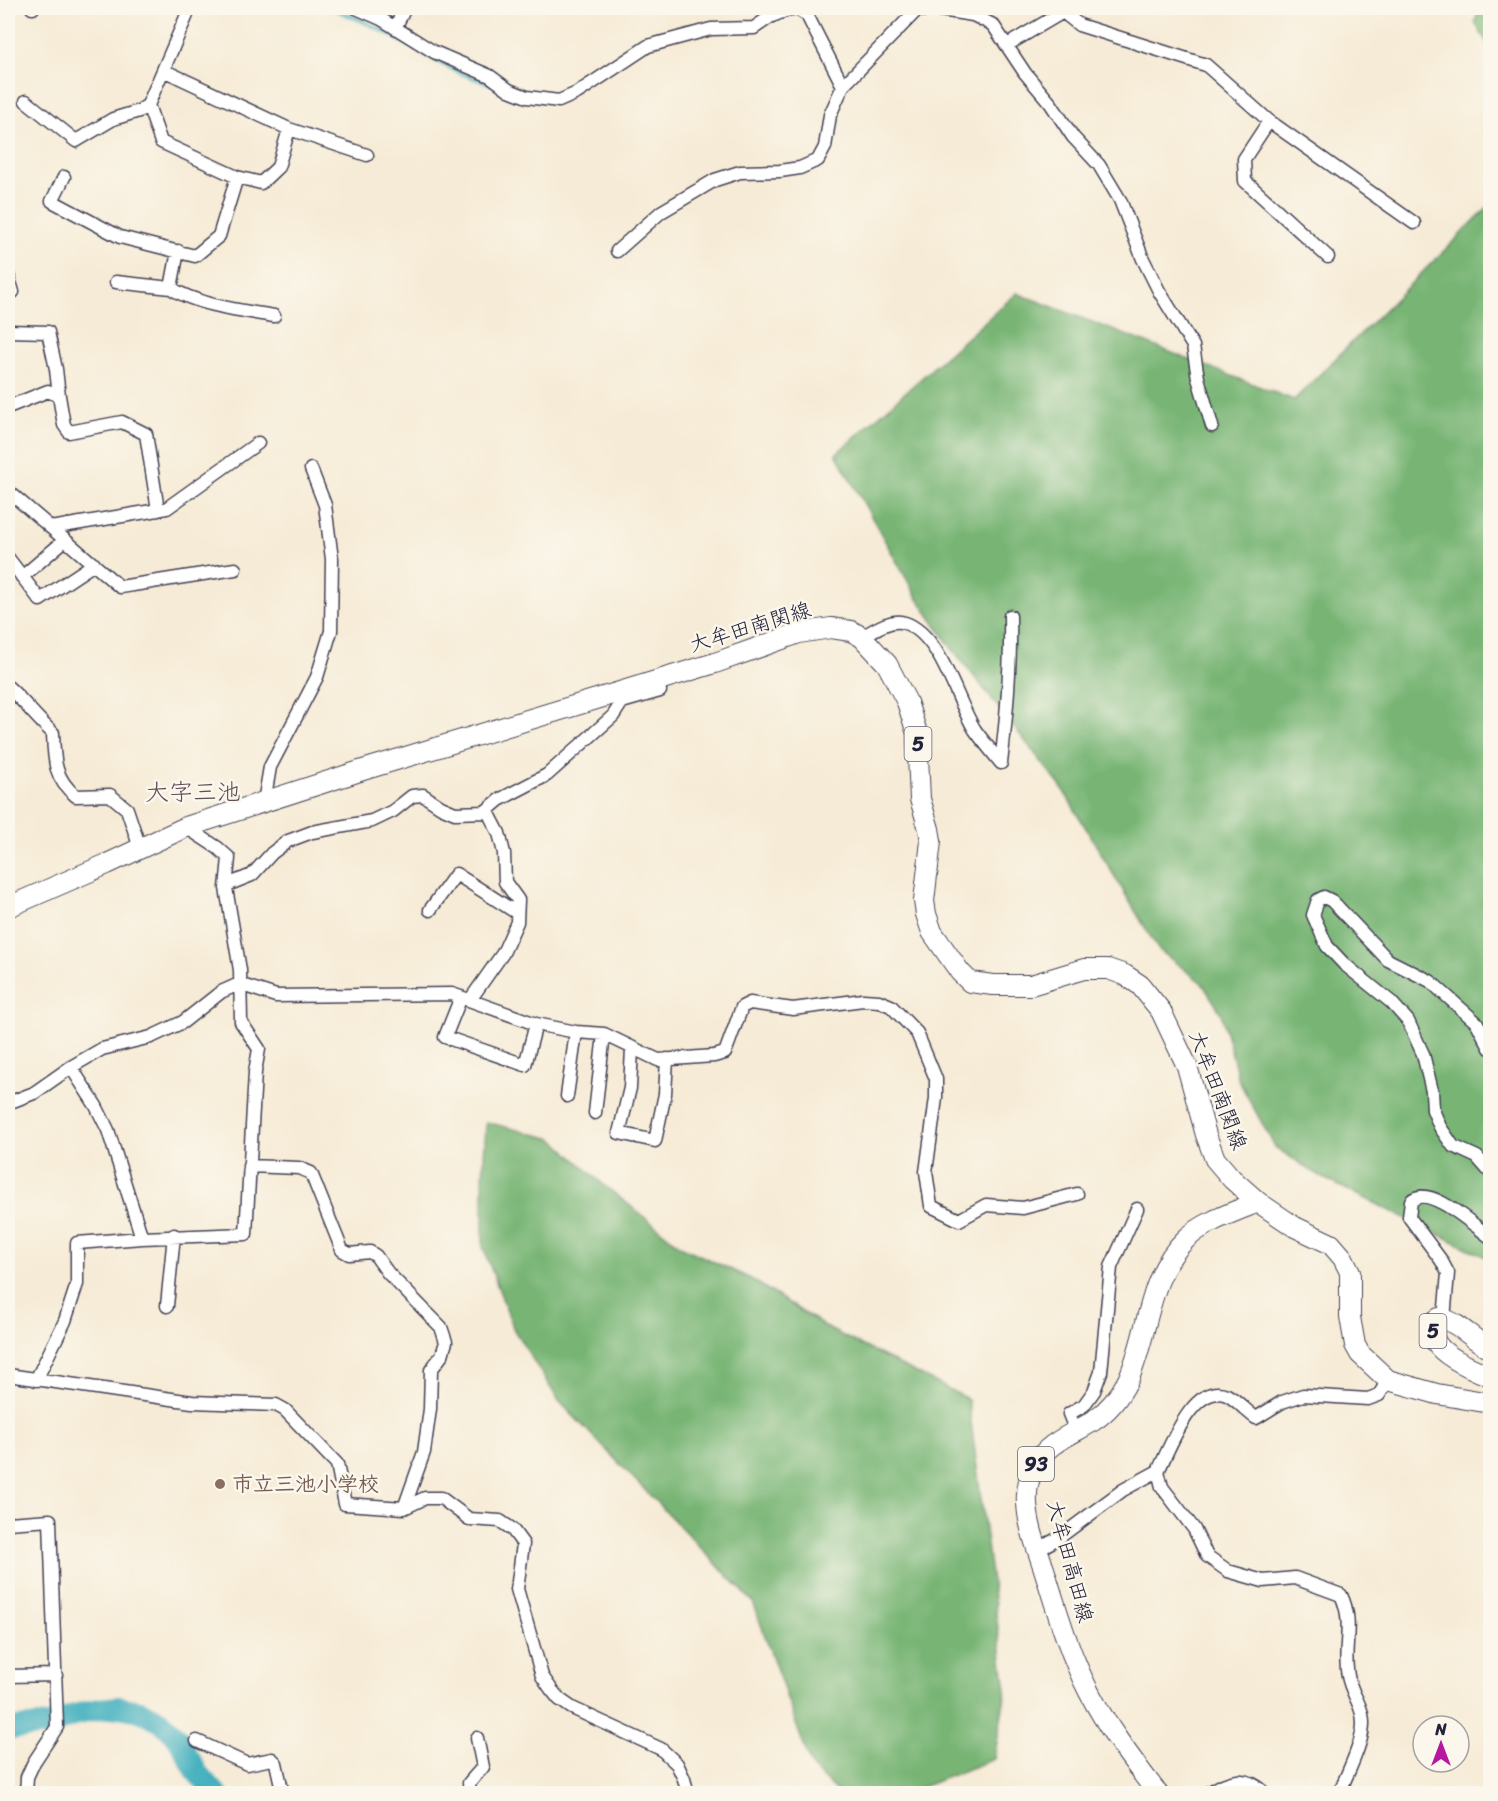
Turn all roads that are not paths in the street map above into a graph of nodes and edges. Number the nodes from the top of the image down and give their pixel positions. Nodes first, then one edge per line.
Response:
1 (190, 8) edge
2 (356, 8) edge
3 (405, 8) edge
4 (914, 9) edge
5 (1064, 10) edge
6 (395, 28) junction
7 (1007, 45) junction
8 (163, 70) junction
9 (843, 86) junction
10 (26, 101) dead end
11 (148, 105) junction
12 (1269, 121) junction
13 (289, 129) junction
14 (367, 155) dead end
15 (64, 177) dead end
16 (237, 177) junction
17 (1414, 223) dead end
18 (178, 251) junction
19 (617, 251) dead end
20 (1328, 257) dead end
21 (8, 274) edge
22 (116, 282) dead end
23 (171, 288) junction
24 (13, 292) dead end
25 (274, 316) dead end
26 (8, 331) edge
27 (59, 396) junction
28 (8, 407) edge
29 (1212, 426) dead end
30 (258, 443) dead end
31 (311, 469) dead end
32 (8, 491) edge
33 (158, 510) junction
34 (51, 528) junction
35 (65, 540) junction
36 (8, 558) edge
37 (94, 564) junction
38 (235, 569) dead end
39 (22, 577) junction
40 (1010, 616) dead end
41 (862, 637) junction
42 (658, 680) junction
43 (8, 687) edge
44 (264, 802) junction
45 (487, 810) junction
46 (186, 827) junction
47 (140, 848) junction
48 (226, 885) junction
49 (8, 907) edge
50 (430, 910) dead end
51 (518, 914) junction
52 (239, 984) junction
53 (465, 998) junction
54 (536, 1024) junction
55 (576, 1032) junction
56 (604, 1034) junction
57 (1491, 1048) edge
58 (632, 1049) junction
59 (668, 1059) junction
60 (71, 1067) junction
61 (567, 1096) dead end
62 (8, 1103) edge
63 (595, 1113) dead end
64 (249, 1166) junction
65 (1491, 1172) edge
66 (1077, 1194) dead end
67 (1258, 1202) junction
68 (1137, 1209) dead end
69 (174, 1235) junction
70 (142, 1238) junction
71 (1491, 1238) edge
72 (167, 1306) dead end
73 (1444, 1318) junction
74 (1491, 1348) edge
75 (8, 1376) edge
76 (1491, 1376) edge
77 (36, 1380) junction
78 (1388, 1380) junction
79 (1491, 1402) edge
80 (1076, 1431) junction
81 (1158, 1471) junction
82 (404, 1508) junction
83 (8, 1523) edge
84 (1038, 1549) junction
85 (56, 1675) junction
86 (8, 1676) edge
87 (477, 1738) dead end
88 (197, 1741) dead end
89 (26, 1794) edge
90 (283, 1794) edge
91 (470, 1794) edge
92 (688, 1794) edge
93 (1158, 1794) edge
94 (1208, 1794) edge
95 (1266, 1794) edge
96 (1339, 1794) edge

1 - 8 street
2 - 6 street
3 - 6 street
4 - 7 street
4 - 9 street
5 - 7 street
5 - 12 street
6 - 9 street
7 - 29 street
8 - 11 street
8 - 13 street
9 - 19 street
10 - 11 street
11 - 16 street
12 - 17 street
12 - 20 street
13 - 14 street
13 - 16 street
15 - 18 street
16 - 18 street
18 - 23 street
21 - 24 street
22 - 23 street
23 - 25 street
26 - 27 street
27 - 28 street
27 - 33 street
30 - 33 street
31 - 44 street
32 - 34 street
33 - 34 street
34 - 35 street
35 - 37 street
35 - 39 street
36 - 39 street
37 - 38 street
37 - 39 street
40 - 41 street
41 - 42 main road, 大牟田南関線
41 - 67 main road, 大牟田南関線 / 5
42 - 44 main road, 大牟田南関線
42 - 45 street
43 - 47 street
44 - 46 main road, 大牟田南関線
45 - 48 street
45 - 51 street
46 - 47 main road, 大牟田南関線
46 - 48 street
47 - 49 main road, 大牟田南関線
48 - 52 street
50 - 51 street
51 - 53 street
52 - 53 street
52 - 60 street
52 - 64 street
53 - 54 street
53 - 54 street
54 - 55 street
55 - 56 street
55 - 61 street
56 - 58 street
56 - 63 street
57 - 65 street
58 - 59 street
58 - 59 street
59 - 66 street
60 - 62 street
60 - 70 street
64 - 69 street
64 - 82 street
67 - 78 main road, 大牟田南関線 / 5
67 - 80 main road, 大牟田高田線 / 93
68 - 80 street
69 - 70 street
69 - 72 street
70 - 77 street
71 - 73 street
73 - 74 main road, 5
73 - 76 main road, 5
75 - 77 street
77 - 82 street
78 - 79 main road, 大牟田南関線 / 5
78 - 81 street
80 - 84 main road, 大牟田高田線 / 93
81 - 84 street
81 - 96 street
82 - 92 street
83 - 85 street
84 - 93 main road, 大牟田高田線 / 93
85 - 86 street
85 - 89 street
87 - 91 street
88 - 90 street
94 - 95 street

